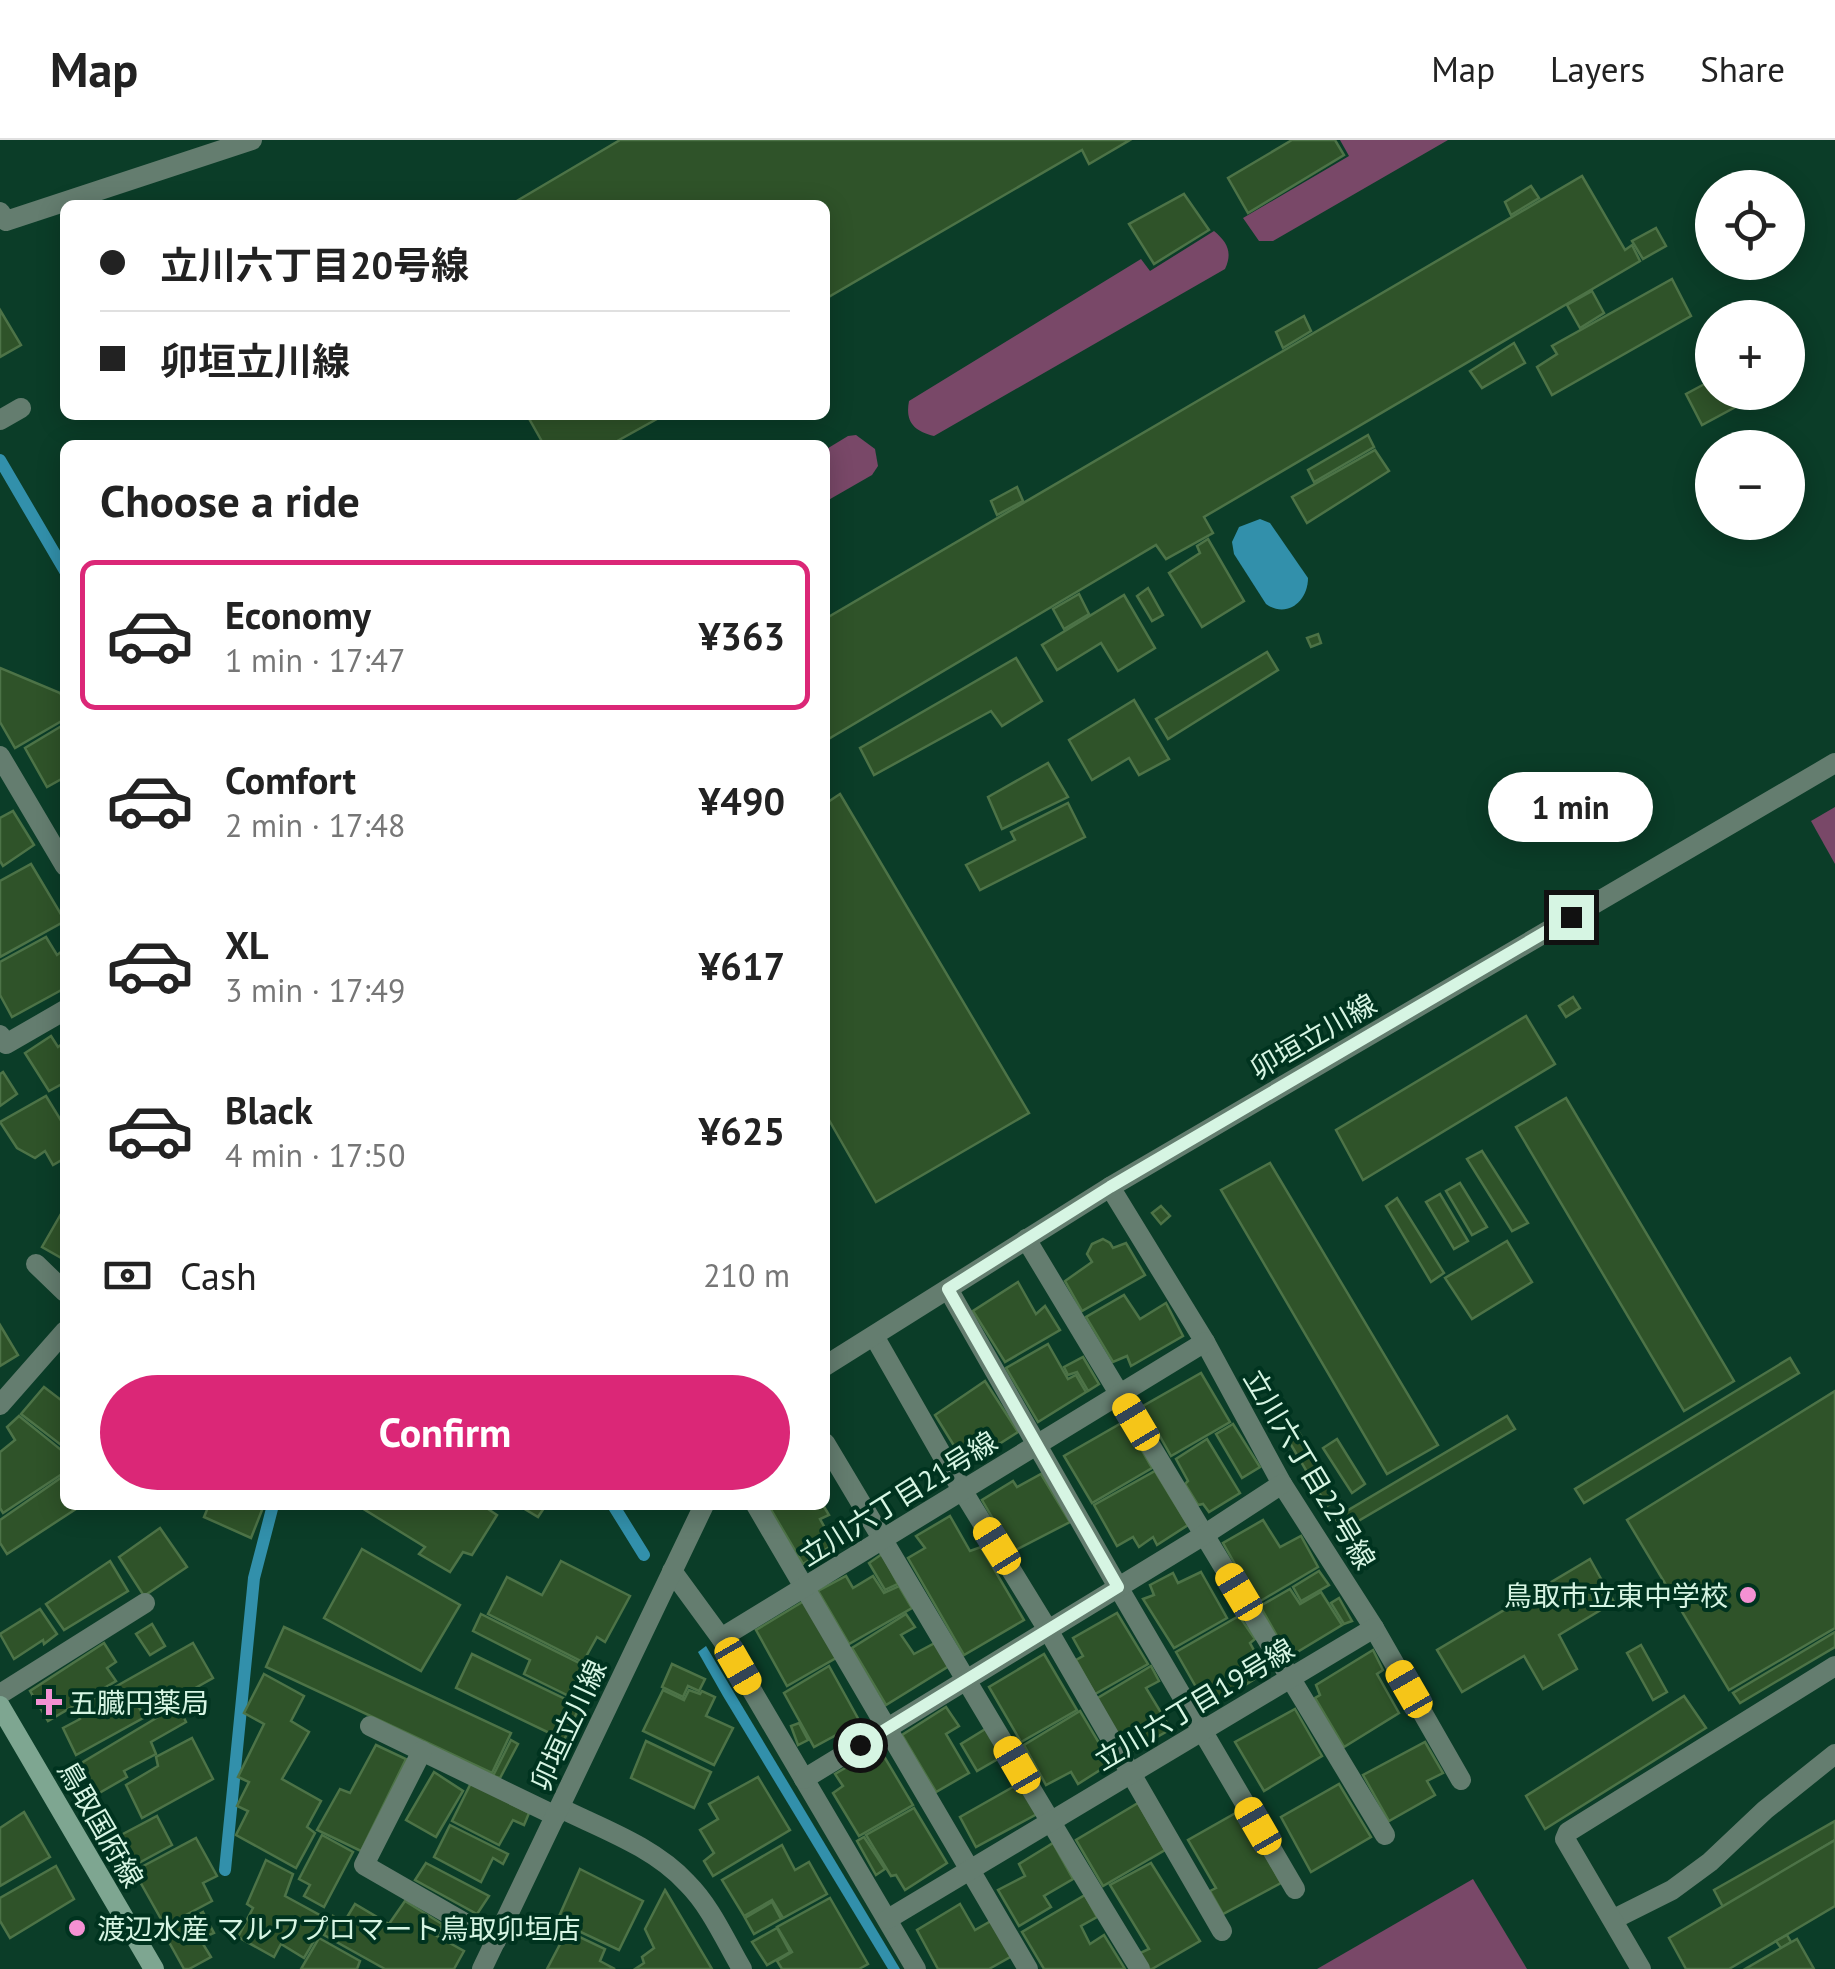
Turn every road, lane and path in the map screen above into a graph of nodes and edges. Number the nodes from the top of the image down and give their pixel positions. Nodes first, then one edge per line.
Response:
1 (252, 140) edge
2 (70, 200) edge
3 (60, 203) edge
4 (0, 212) edge
5 (20, 408) dead end
6 (0, 420) edge
7 (0, 756) edge
8 (1835, 763) edge
9 (60, 858) edge
10 (60, 1013) edge
11 (0, 1034) edge
12 (1110, 1187) junction
13 (1026, 1239) junction
14 (36, 1264) dead end
15 (60, 1287) edge
16 (948, 1289) junction
17 (874, 1336) junction
18 (60, 1337) edge
19 (1205, 1342) junction
20 (830, 1363) edge
21 (1120, 1394) junction
22 (0, 1405) edge
23 (1036, 1445) junction
24 (830, 1451) edge
25 (1282, 1484) junction
26 (962, 1490) junction
27 (702, 1510) edge
28 (759, 1510) edge
29 (1204, 1534) junction
30 (883, 1540) junction
31 (672, 1571) junction
32 (1118, 1587) junction
33 (805, 1588) junction
34 (145, 1603) dead end
35 (1374, 1628) junction
36 (1048, 1630) junction
37 (721, 1638) junction
38 (1835, 1666) edge
39 (1292, 1678) junction
40 (968, 1679) junction
41 (0, 1694) edge
42 (0, 1706) edge
43 (370, 1726) dead end
44 (888, 1728) junction
45 (1203, 1731) junction
46 (422, 1751) junction
47 (1835, 1754) edge
48 (1132, 1774) junction
49 (804, 1779) junction
50 (1461, 1780) dead end
51 (558, 1812) junction
52 (1050, 1822) junction
53 (1385, 1835) dead end
54 (970, 1870) junction
55 (1296, 1889) dead end
56 (888, 1919) junction
57 (1614, 1919) junction
58 (1222, 1930) dead end
59 (496, 1941) junction
60 (154, 1969) edge
61 (482, 1969) edge
62 (742, 1969) edge
63 (916, 1969) edge
64 (1028, 1969) edge
65 (1140, 1969) edge
66 (1641, 1969) edge

1 - 2 street
3 - 4 street
5 - 6 street
7 - 9 street
8 - 12 street, 卯垣立川線
10 - 11 street
12 - 13 street, 卯垣立川線
12 - 19 street, 立川六丁目22号線
13 - 16 street, 卯垣立川線
13 - 21 street
14 - 15 street
16 - 17 street, 卯垣立川線
16 - 23 street
17 - 20 street, 卯垣立川線
17 - 26 street
18 - 22 street
19 - 21 street, 立川六丁目21号線
19 - 25 street, 立川六丁目22号線
21 - 23 street, 立川六丁目21号線
21 - 29 street
23 - 26 street, 立川六丁目21号線
23 - 32 street
24 - 30 street
25 - 29 street
25 - 35 street, 立川六丁目22号線
26 - 30 street, 立川六丁目21号線
26 - 36 street
27 - 31 street, 卯垣立川線
28 - 33 street
29 - 32 street
29 - 39 street
30 - 33 street, 立川六丁目21号線
30 - 40 street
31 - 37 street
31 - 51 street, 卯垣立川線
32 - 36 street
32 - 45 street
33 - 37 street, 立川六丁目21号線
33 - 44 street
34 - 41 street
35 - 39 street, 立川六丁目19号線
35 - 50 street, 立川六丁目22号線
36 - 40 street
36 - 48 street
37 - 49 street
38 - 57 street
39 - 45 street, 立川六丁目19号線
39 - 53 street
40 - 44 street
40 - 52 street
42 - 60 main road, 鳥取国府線
43 - 46 street
44 - 49 street
44 - 54 street
45 - 48 street, 立川六丁目19号線
45 - 55 street
46 - 51 street
46 - 59 street
47 - 57 street
48 - 52 street, 立川六丁目19号線
48 - 58 street
49 - 56 street
51 - 59 street, 卯垣立川線
51 - 62 street
52 - 54 street, 立川六丁目19号線
52 - 65 street
54 - 56 street, 立川六丁目19号線
54 - 64 street
56 - 63 street
57 - 66 street
59 - 61 street, 卯垣立川線

